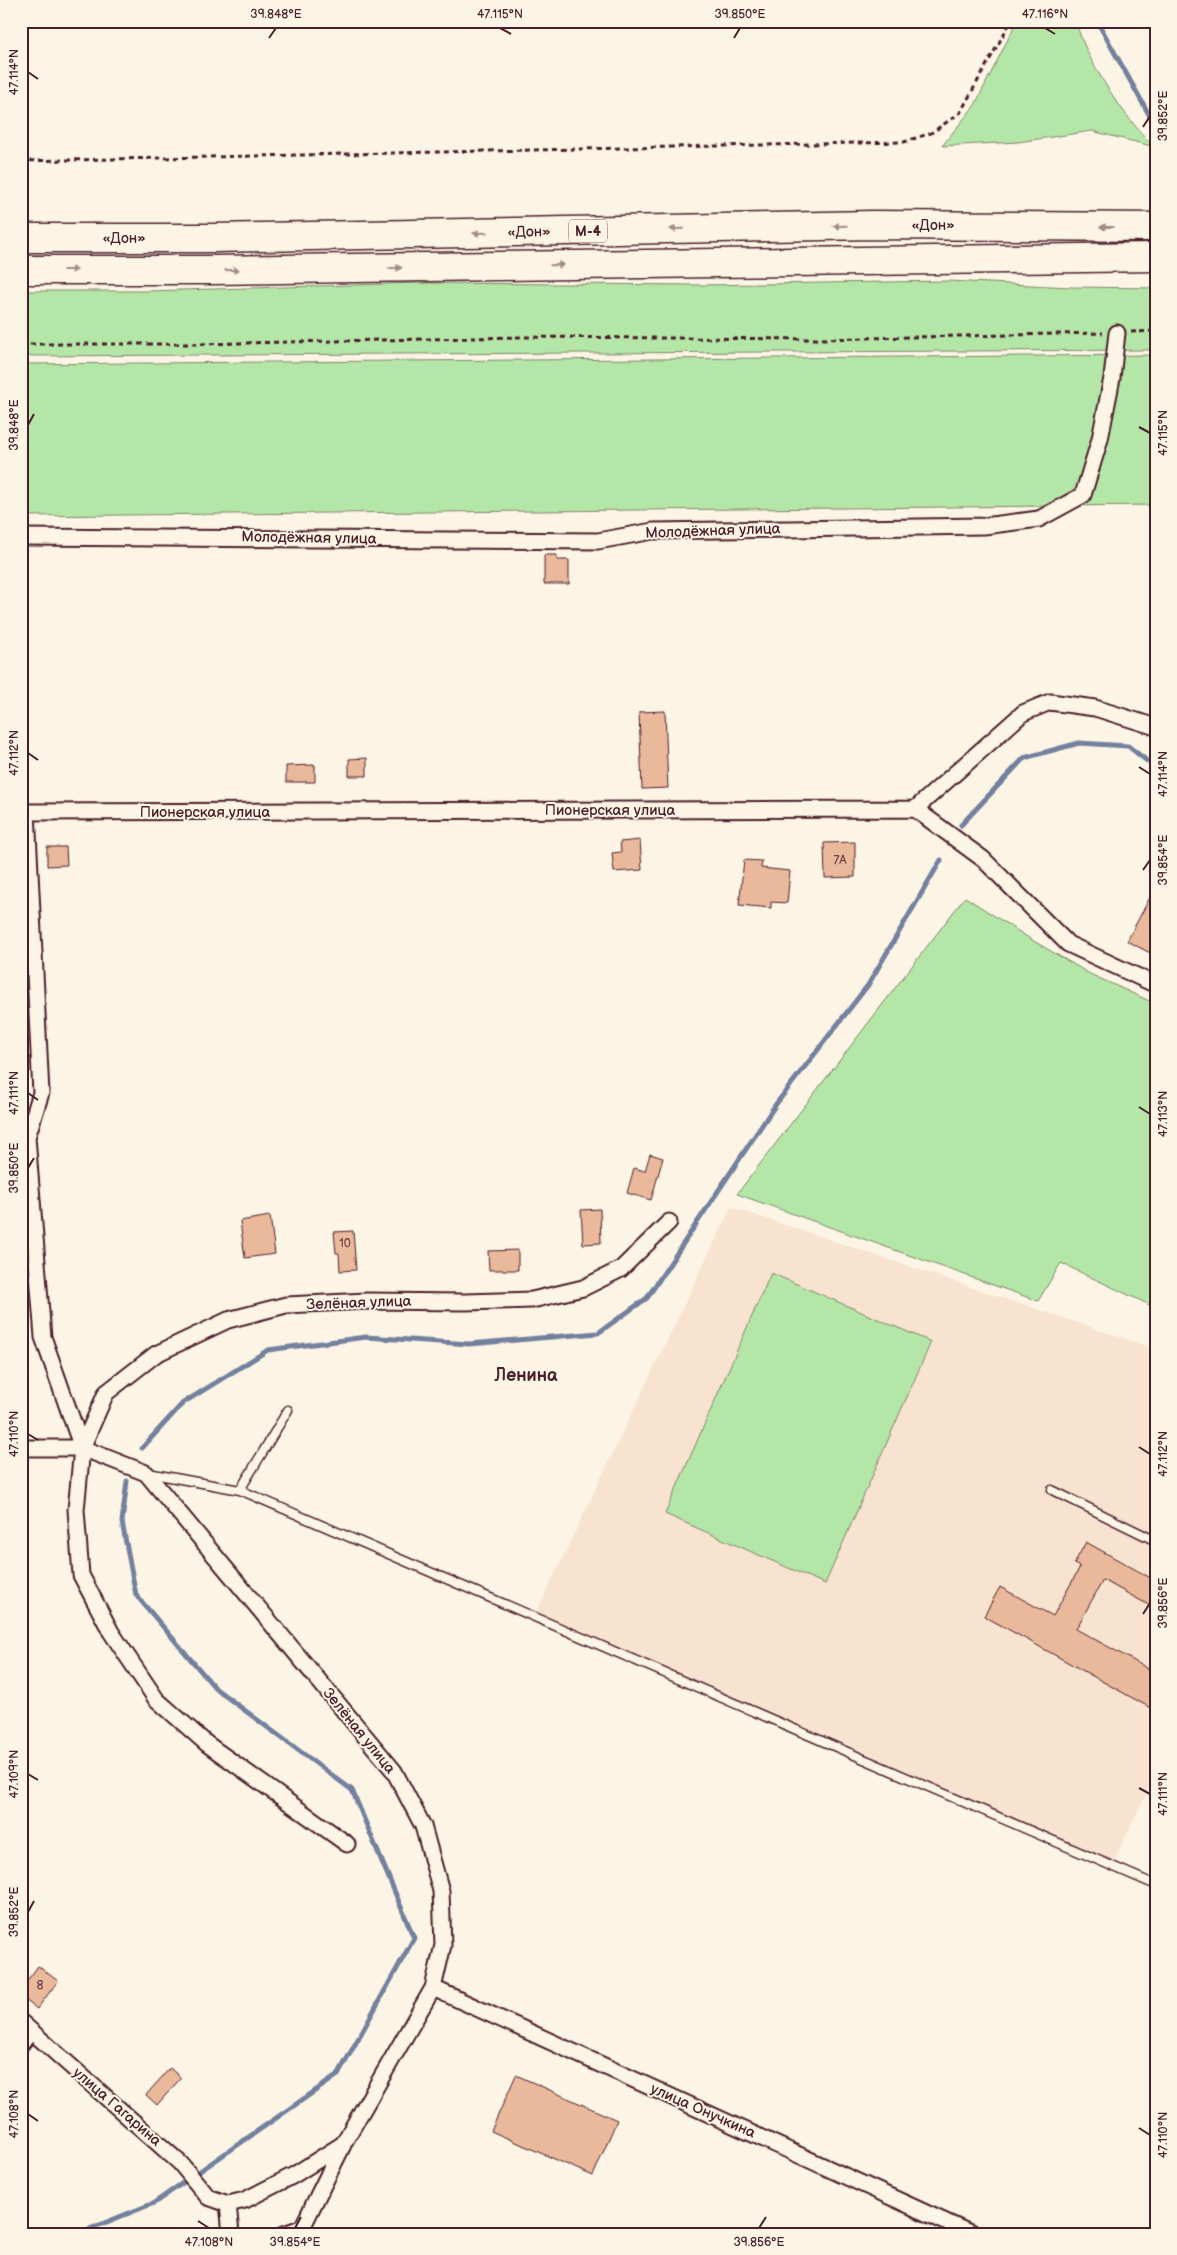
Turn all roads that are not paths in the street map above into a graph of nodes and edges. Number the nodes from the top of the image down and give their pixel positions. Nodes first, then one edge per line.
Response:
1 (1156, 208) edge
2 (873, 225) junction
3 (1156, 227) edge
4 (21, 238) edge
5 (1156, 257) edge
6 (1044, 258) junction
7 (1156, 268) edge
8 (21, 270) edge
9 (1117, 333) road end
10 (21, 537) edge
11 (1156, 727) edge
12 (915, 809) junction
13 (24, 812) edge
14 (1156, 985) edge
15 (24, 1137) edge
16 (669, 1222) dead end
17 (288, 1410) dead end
18 (21, 1448) edge
19 (82, 1448) junction
20 (146, 1473) junction
21 (240, 1490) junction
22 (1052, 1490) dead end
23 (1156, 1541) edge
24 (347, 1844) dead end
25 (1156, 1885) edge
26 (433, 1988) junction
27 (26, 2027) edge
28 (21, 2044) edge
29 (343, 2144) junction
30 (228, 2204) junction
31 (300, 2231) edge
32 (231, 2234) edge
33 (284, 2234) edge
34 (972, 2234) edge

1 - 2 highway
3 -> 2 highway, «Дон» / М-4
2 -> 4 highway, «Дон» / М-4
5 - 6 highway, М-4
6 - 7 highway
8 -> 6 highway, М-4
9 - 10 street, Молодёжная улица
11 - 12 street
12 - 13 street, Пионерская улица
12 - 14 street
13 - 15 street
15 - 19 street
16 - 19 street, Зелёная улица
17 - 21 lane
18 - 19 street, Зелёная улица
19 - 20 street, Зелёная улица
19 - 24 street, Зелёная улица
20 - 21 lane
20 - 26 street, Зелёная улица
21 - 25 lane
22 - 23 lane
26 - 29 street, Зелёная улица
26 - 34 street, улица Онучкина
27 - 28 street
27 - 30 street, улица Гагарина
29 - 30 street, Зелёная улица
29 - 31 street
30 - 32 street
31 - 33 street

